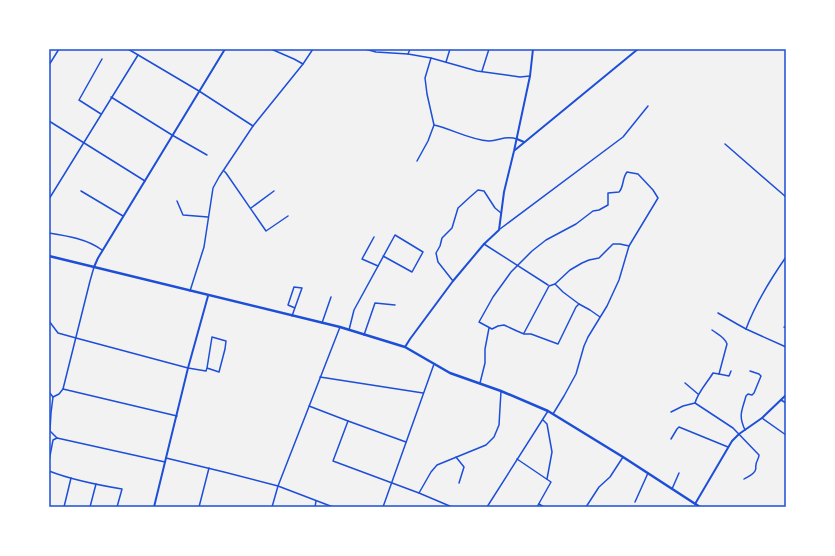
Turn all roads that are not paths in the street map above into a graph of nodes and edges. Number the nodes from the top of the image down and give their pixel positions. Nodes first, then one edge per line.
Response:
1 (59, 49) edge
2 (128, 49) edge
3 (225, 49) edge
4 (271, 49) edge
5 (313, 49) edge
6 (365, 49) edge
7 (410, 49) edge
8 (450, 49) edge
9 (488, 49) edge
10 (533, 49) edge
11 (638, 49) edge
12 (408, 54) junction
13 (138, 55) junction
14 (431, 58) junction
15 (102, 59) dead end
16 (446, 62) junction
17 (303, 64) junction
18 (49, 65) edge
19 (482, 71) junction
20 (530, 76) junction
21 (199, 91) junction
22 (111, 97) junction
23 (648, 106) dead end
24 (101, 114) junction
25 (49, 121) edge
26 (434, 125) junction
27 (253, 126) junction
28 (172, 135) junction
29 (517, 139) junction
30 (84, 142) junction
31 (524, 142) junction
32 (725, 144) dead end
33 (514, 151) junction
34 (207, 156) dead end
35 (417, 161) dead end
36 (223, 171) junction
37 (145, 181) junction
38 (81, 191) dead end
39 (274, 191) dead end
40 (786, 197) edge
41 (49, 199) edge
42 (177, 202) dead end
43 (251, 208) junction
44 (501, 213) junction
45 (123, 216) junction
46 (288, 216) dead end
47 (208, 217) junction
48 (499, 230) junction
49 (49, 233) edge
50 (374, 237) dead end
51 (484, 244) junction
52 (629, 246) junction
53 (102, 250) junction
54 (49, 256) edge
55 (383, 256) junction
56 (786, 257) edge
57 (517, 265) junction
58 (378, 266) junction
59 (94, 267) junction
60 (453, 282) junction
61 (555, 284) junction
62 (548, 286) junction
63 (190, 291) junction
64 (208, 296) junction
65 (331, 297) dead end
66 (579, 304) junction
67 (395, 306) dead end
68 (295, 308) junction
69 (718, 313) dead end
70 (292, 316) junction
71 (600, 317) junction
72 (49, 321) edge
73 (322, 323) junction
74 (340, 327) junction
75 (489, 328) junction
76 (746, 329) junction
77 (349, 330) junction
78 (712, 330) dead end
79 (524, 334) junction
80 (364, 335) junction
81 (76, 338) junction
82 (786, 347) edge
83 (405, 348) junction
84 (434, 364) junction
85 (188, 368) junction
86 (207, 368) junction
87 (731, 371) dead end
88 (750, 371) dead end
89 (719, 374) junction
90 (320, 377) junction
91 (685, 383) dead end
92 (480, 384) junction
93 (63, 389) junction
94 (49, 392) edge
95 (500, 392) junction
96 (423, 393) junction
97 (698, 394) junction
98 (786, 395) edge
99 (53, 397) junction
100 (781, 400) junction
101 (695, 403) junction
102 (786, 403) edge
103 (309, 406) junction
104 (548, 411) junction
105 (671, 412) dead end
106 (553, 414) junction
107 (177, 416) junction
108 (762, 418) junction
109 (542, 419) junction
110 (348, 421) junction
111 (49, 430) edge
112 (745, 430) junction
113 (739, 434) junction
114 (786, 435) edge
115 (57, 438) junction
116 (671, 439) dead end
117 (406, 442) junction
118 (728, 447) junction
119 (456, 457) junction
120 (623, 457) junction
121 (166, 458) junction
122 (517, 459) junction
123 (49, 461) edge
124 (165, 462) junction
125 (209, 468) junction
126 (49, 471) edge
127 (648, 473) junction
128 (679, 473) dead end
129 (71, 478) junction
130 (547, 479) junction
131 (744, 479) dead end
132 (391, 483) junction
133 (459, 483) dead end
134 (96, 484) junction
135 (278, 486) junction
136 (672, 489) junction
137 (420, 493) junction
138 (316, 501) junction
139 (634, 502) dead end
140 (539, 504) junction
141 (694, 506) edge
142 (64, 507) edge
143 (90, 507) edge
144 (117, 507) edge
145 (154, 507) edge
146 (199, 507) edge
147 (272, 507) edge
148 (315, 507) edge
149 (333, 507) edge
150 (383, 507) edge
151 (452, 507) edge
152 (487, 507) edge
153 (537, 507) edge
154 (544, 507) edge
155 (586, 507) edge
156 (700, 507) edge

1 - 18 street
2 - 13 street
3 - 21 street
4 - 17 street
5 - 17 street
6 - 12 street
7 - 12 street
8 - 16 street
9 - 19 street
10 - 20 street
11 - 31 street
12 - 14 street
13 - 21 street
13 - 22 street
14 - 16 street
14 - 26 street
15 - 24 street
16 - 19 street
17 - 27 street
19 - 20 street
20 - 29 street
21 - 27 street
21 - 28 street
22 - 24 street
22 - 28 street
23 - 48 street
24 - 30 street
25 - 30 street
26 - 29 street
26 - 35 street
27 - 36 street
28 - 34 street
28 - 37 street
29 - 31 street
29 - 33 street
30 - 37 street
30 - 41 street
31 - 33 street
32 - 40 street
33 - 44 street
36 - 43 street
36 - 47 street
37 - 45 street
38 - 45 street
39 - 43 street
42 - 47 street
43 - 46 street
44 - 48 street
44 - 60 street
45 - 53 street
47 - 63 street
48 - 51 street
49 - 53 street
50 - 58 street
51 - 57 street
51 - 60 street
52 - 57 street
52 - 61 street
52 - 71 street
53 - 59 street
54 - 59 main road
55 - 55 street
55 - 58 street
56 - 76 street
57 - 62 street
57 - 75 street
58 - 77 street
59 - 63 main road
59 - 81 street
60 - 83 street
61 - 62 street
61 - 66 street
62 - 79 street
63 - 64 main road
64 - 70 main road
64 - 85 street
65 - 73 street
66 - 71 street
66 - 79 street
67 - 80 street
68 - 68 street
68 - 70 street
69 - 76 street
70 - 73 main road
71 - 106 street
72 - 81 street
73 - 74 main road
74 - 77 main road
74 - 90 street
75 - 79 street
75 - 92 street
76 - 82 street
77 - 80 main road
78 - 89 street
80 - 83 main road
81 - 85 street
81 - 93 street
83 - 84 main road
84 - 92 main road
84 - 96 street
85 - 86 street
85 - 107 street
86 - 86 street
87 - 89 street
88 - 112 street
89 - 97 street
90 - 96 street
90 - 103 street
91 - 97 street
92 - 95 main road
93 - 99 street
93 - 107 street
94 - 99 street
95 - 104 main road
95 - 119 street
96 - 117 street
97 - 101 street
98 - 100 street
99 - 111 street
100 - 102 street
100 - 108 street
101 - 105 street
101 - 113 street
103 - 110 street
103 - 135 street
104 - 106 main road
104 - 109 street
106 - 120 main road
107 - 121 street
108 - 112 street
108 - 114 street
109 - 122 street
109 - 130 street
110 - 117 street
110 - 132 street
111 - 115 street
112 - 113 street
113 - 118 street
113 - 131 street
115 - 123 street
115 - 124 street
116 - 118 street
117 - 132 street
118 - 141 street
119 - 133 street
119 - 137 street
120 - 127 main road
120 - 155 street
121 - 124 street
121 - 125 street
122 - 130 street
122 - 152 street
124 - 145 street
125 - 135 street
125 - 146 street
126 - 129 street
127 - 136 main road
127 - 139 street
128 - 136 street
129 - 134 street
129 - 142 street
130 - 140 street
132 - 137 street
132 - 150 street
134 - 143 street
134 - 144 street
135 - 138 street
135 - 147 street
136 - 141 main road
137 - 151 street
138 - 148 street
138 - 149 street
140 - 153 street
140 - 154 street
141 - 156 main road

